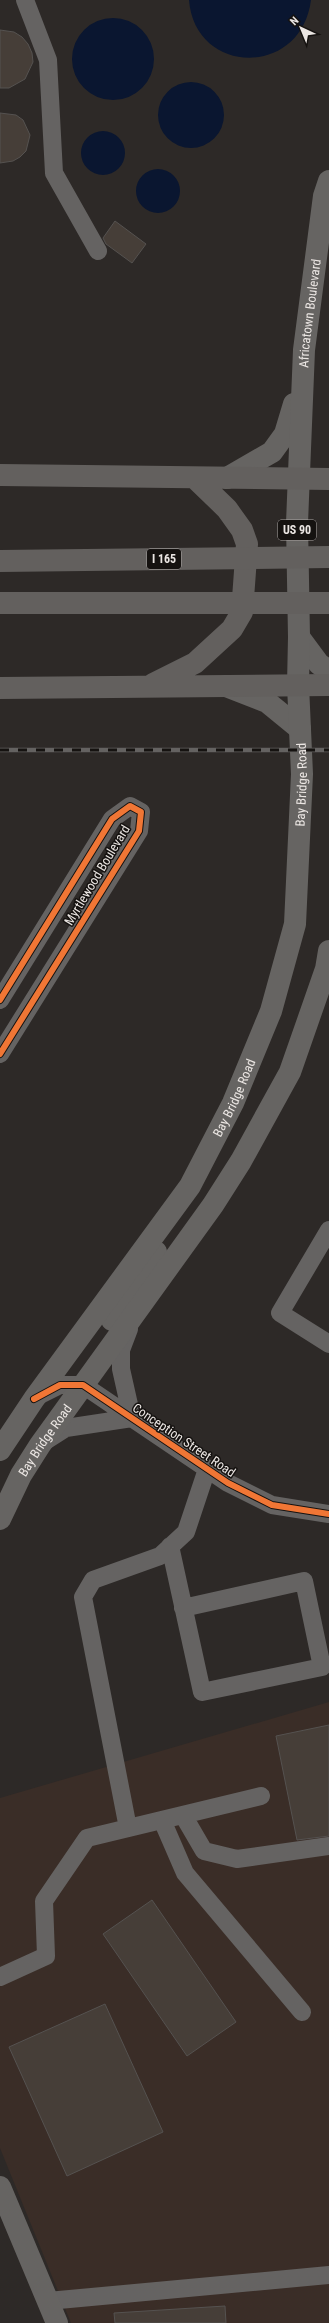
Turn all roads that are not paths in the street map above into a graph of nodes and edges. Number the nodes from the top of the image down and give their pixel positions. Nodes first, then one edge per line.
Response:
1 (25, 0) edge
2 (329, 181) edge
3 (98, 251) dead end
4 (303, 376) junction
5 (0, 475) edge
6 (195, 478) junction
7 (227, 478) junction
8 (299, 479) junction
9 (329, 479) edge
10 (329, 557) edge
11 (0, 561) edge
12 (329, 602) edge
13 (0, 603) edge
14 (299, 637) junction
15 (329, 671) edge
16 (298, 685) junction
17 (329, 685) edge
18 (225, 686) junction
19 (146, 687) junction
20 (0, 688) edge
21 (300, 729) junction
22 (329, 951) edge
23 (0, 1000) edge
24 (0, 1054) edge
25 (165, 1219) junction
26 (329, 1230) edge
27 (135, 1313) junction
28 (329, 1344) edge
29 (83, 1384) junction
30 (34, 1399) junction
31 (132, 1418) junction
32 (40, 1445) junction
33 (0, 1450) edge
34 (206, 1469) junction
35 (329, 1514) edge
36 (0, 1519) edge
37 (170, 1546) junction
38 (184, 1608) junction
39 (261, 1796) dead end
40 (183, 1815) junction
41 (162, 1820) junction
42 (128, 1828) junction
43 (329, 1846) edge
44 (0, 1977) edge
45 (302, 2012) dead end
46 (0, 2187) edge
47 (329, 2275) edge
48 (48, 2301) junction
49 (57, 2323) edge

1 - 3 street
2 - 4 main road, Africatown Boulevard / US 90
4 - 7 main road
4 - 8 main road, US 90
5 - 6 highway
6 - 7 highway
6 - 19 highway
7 - 8 highway
8 - 9 highway
8 - 14 main road, US 90
10 - 11 highway, I 165, bridge
12 - 13 highway, bridge
14 - 15 main road
14 - 16 main road, US 90
16 - 17 highway
16 - 18 highway
16 - 21 main road, Bay Bridge Road
18 - 19 highway
18 - 21 main road
19 - 20 highway
21 - 25 main road, Bay Bridge Road
22 - 27 main road, Bay Bridge Road
23 - 24 street, Myrtlewood Boulevard
25 - 29 main road
25 - 30 main road, Bay Bridge Road
26 - 28 street
27 - 29 main road, Bay Bridge Road
27 - 31 street
29 - 30 street
29 - 31 street, Conception Street Road
29 - 32 main road, Bay Bridge Road
30 - 33 main road, Bay Bridge Road
31 - 32 street
31 - 34 street, Conception Street Road
32 - 36 main road, Bay Bridge Road
34 - 35 street, Conception Street Road
34 - 37 street
37 - 38 street
37 - 42 street
38 - 38 street
39 - 40 street
40 - 41 street
40 - 43 street
41 - 42 street
41 - 45 street
42 - 44 street
46 - 48 main road
47 - 48 street
48 - 49 main road

